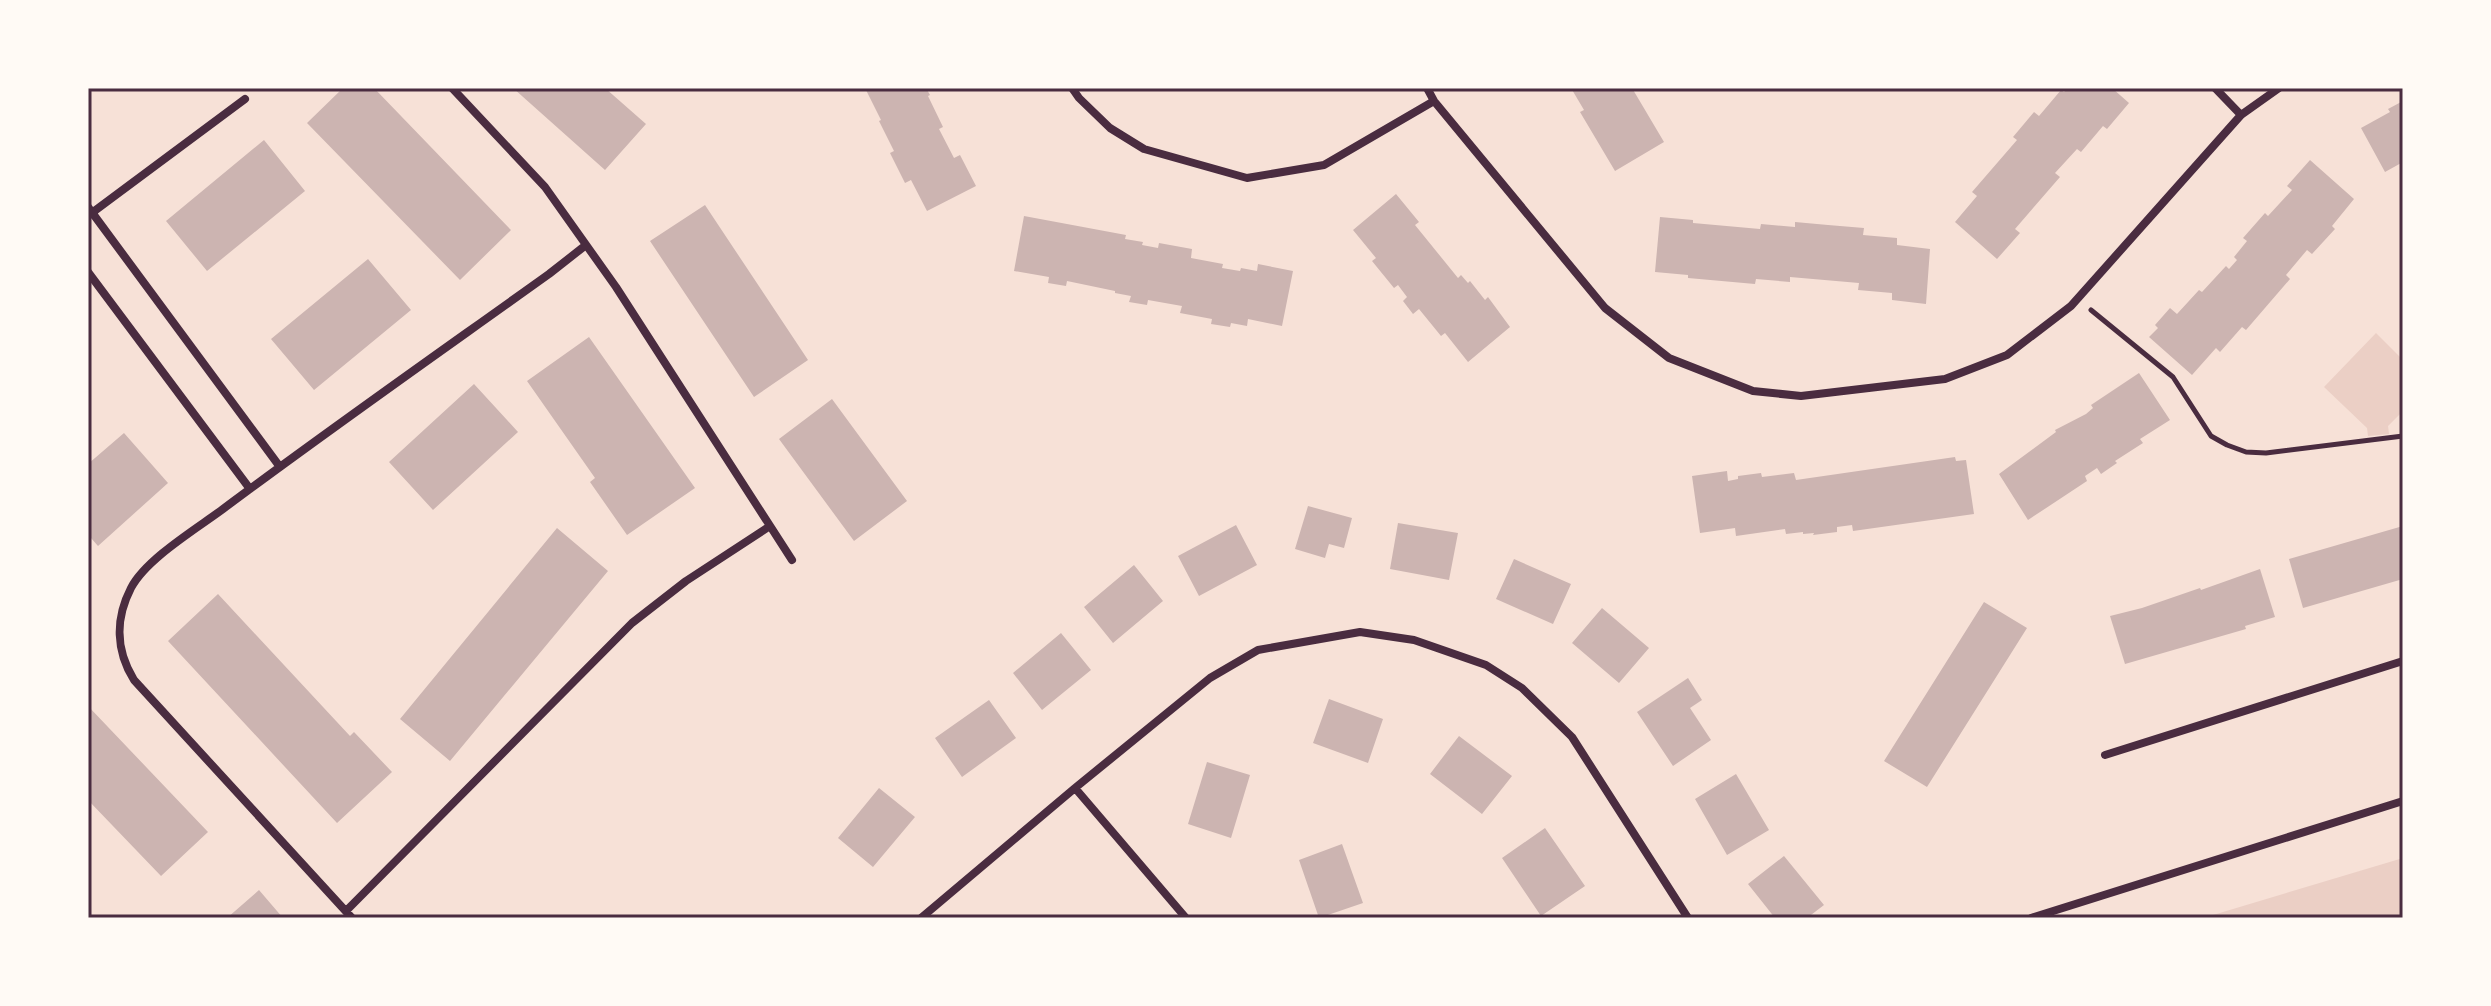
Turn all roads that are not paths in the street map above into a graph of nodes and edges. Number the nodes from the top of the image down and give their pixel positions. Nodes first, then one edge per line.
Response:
1 (452, 88) edge
2 (1072, 88) edge
3 (1427, 88) edge
4 (2215, 88) edge
5 (2279, 88) edge
6 (245, 99) dead end
7 (1434, 101) junction
8 (2241, 115) junction
9 (89, 212) edge
10 (586, 245) junction
11 (88, 272) edge
12 (280, 467) junction
13 (250, 489) junction
14 (770, 526) junction
15 (792, 560) dead end
16 (2403, 661) edge
17 (2105, 755) dead end
18 (1075, 788) junction
19 (2403, 801) edge
20 (349, 915) edge
21 (921, 918) edge
22 (1186, 918) edge
23 (1688, 918) edge
24 (2031, 918) edge

1 - 10 street
2 - 7 street
3 - 7 street
4 - 8 street
5 - 8 street
6 - 9 street
7 - 8 street
9 - 12 street
10 - 12 street
10 - 14 street
11 - 13 street
12 - 13 street
13 - 20 street
14 - 15 street
14 - 20 street
16 - 17 street
18 - 21 street
18 - 22 street
18 - 23 street
19 - 24 street

